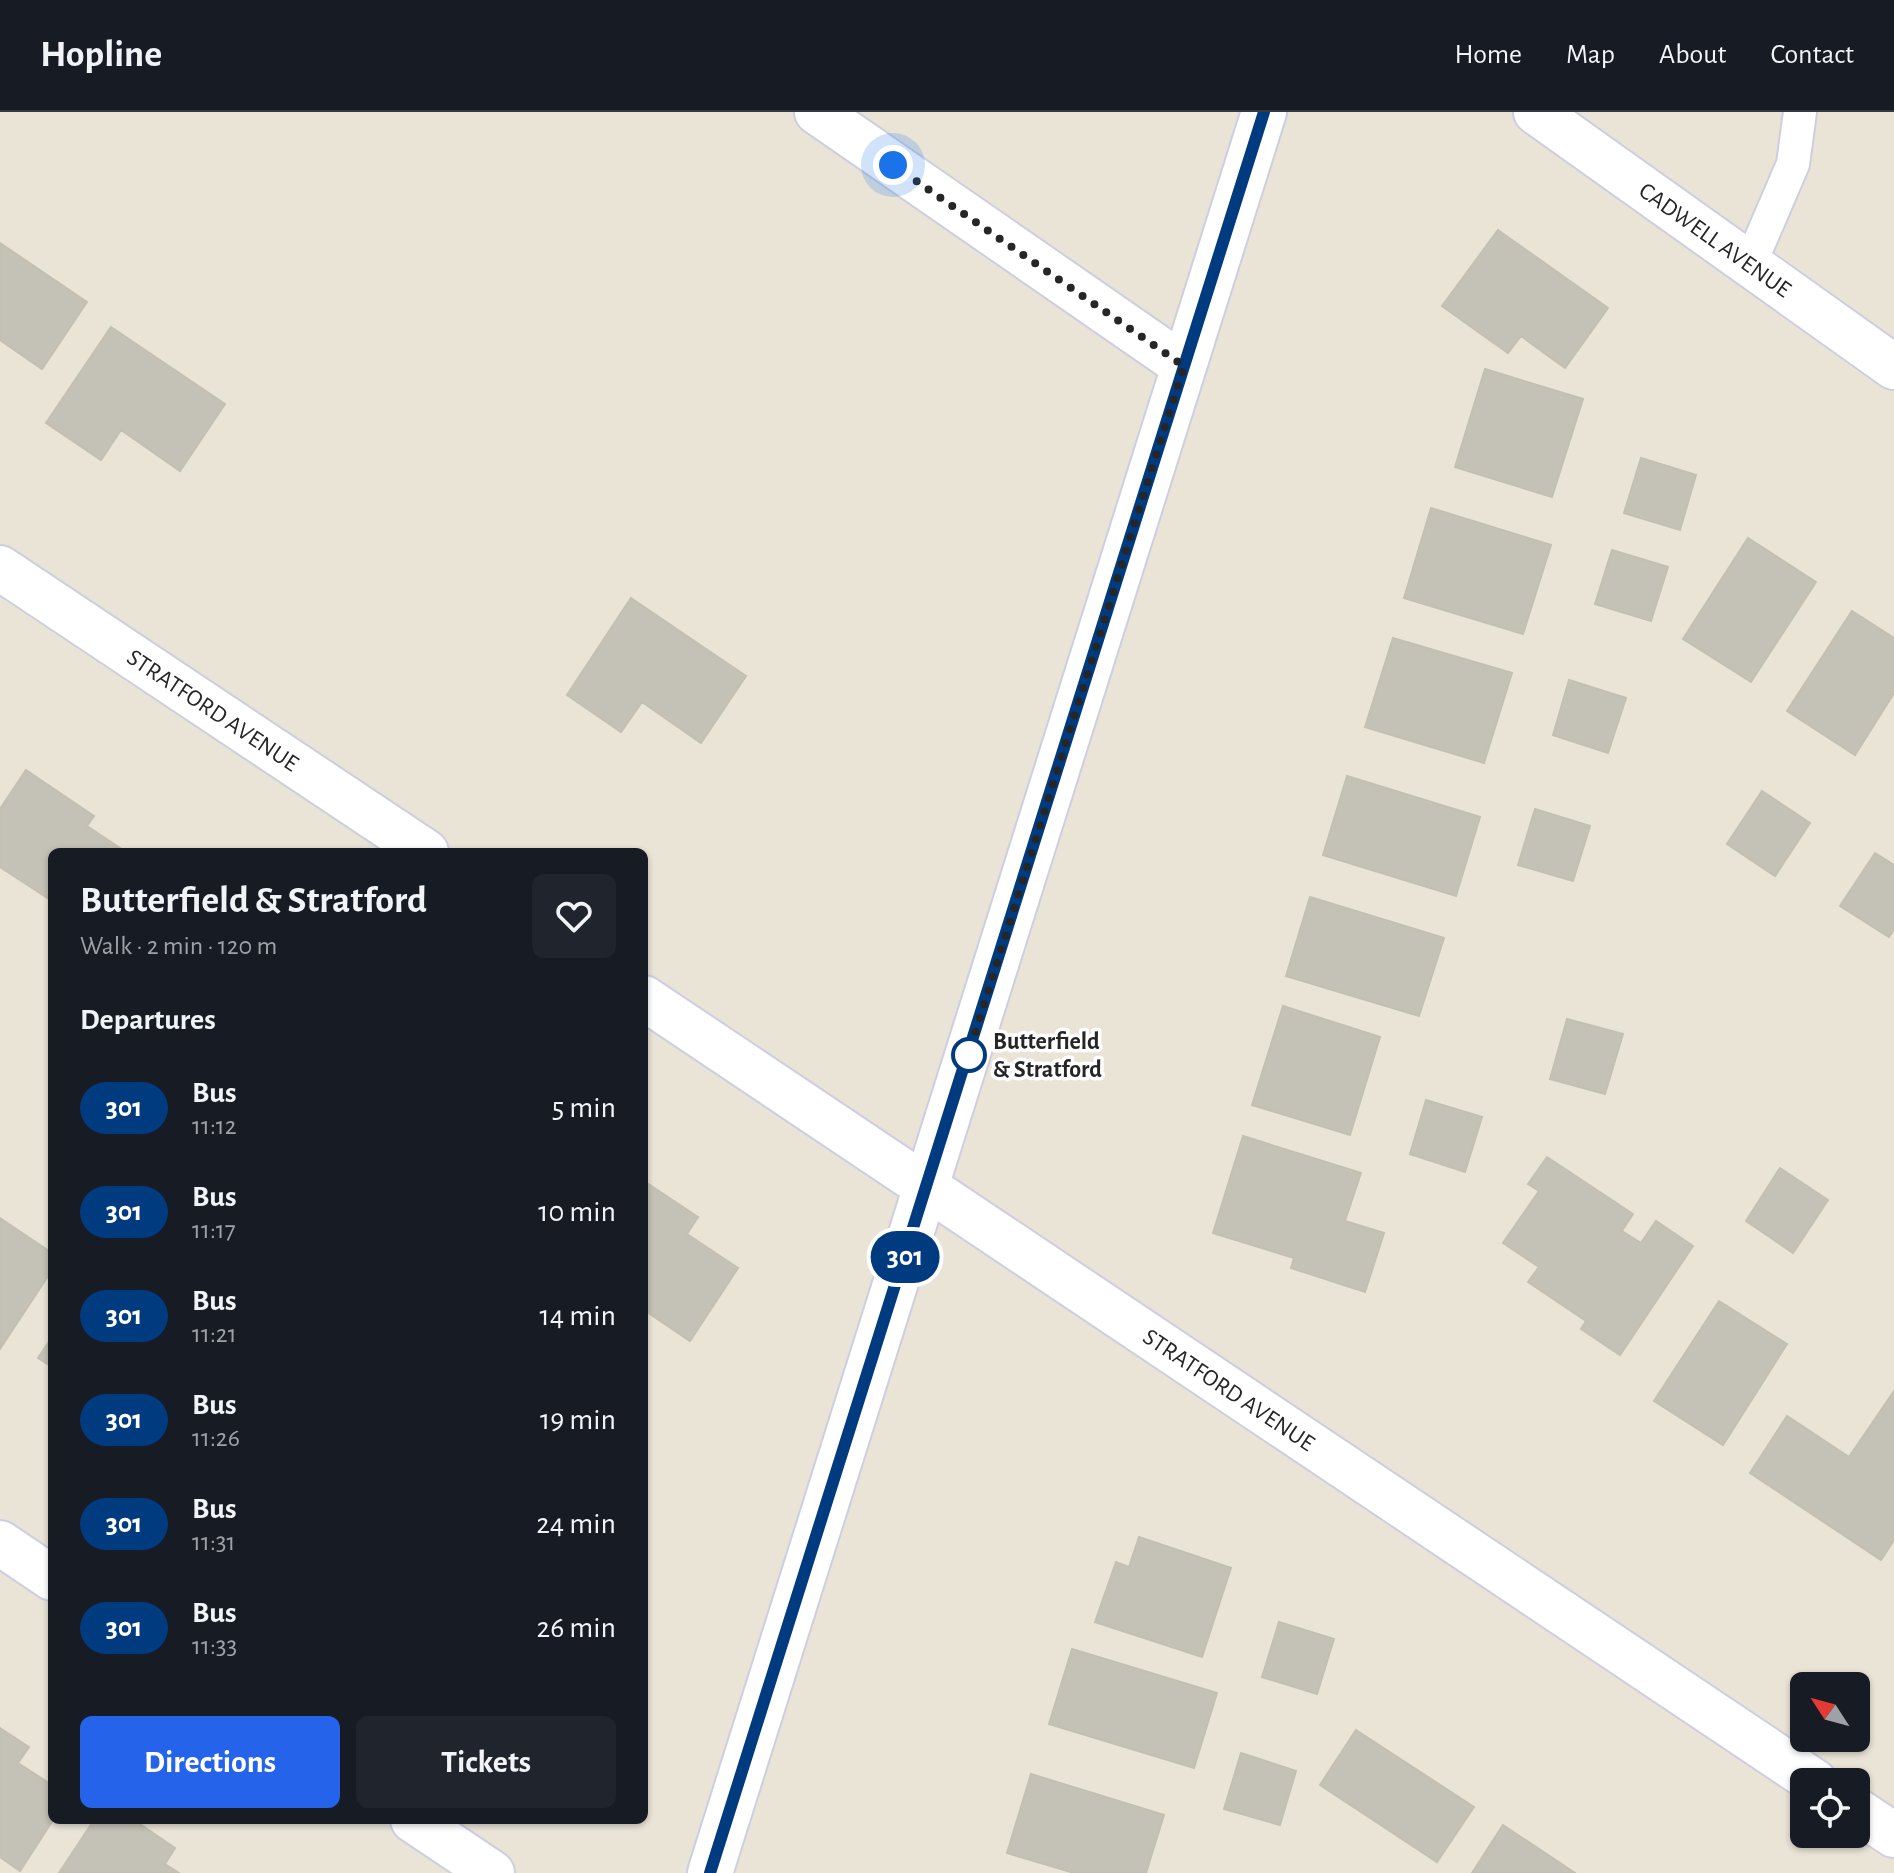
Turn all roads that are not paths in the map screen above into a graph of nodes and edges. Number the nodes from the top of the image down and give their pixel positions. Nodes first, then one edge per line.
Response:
1 (817, 112) edge
2 (1264, 112) edge
3 (1536, 112) edge
4 (1800, 112) edge
5 (1750, 264) junction
6 (1184, 366) junction
7 (1894, 367) edge
8 (0, 568) edge
9 (420, 848) edge
10 (648, 1001) edge
11 (927, 1187) junction
12 (0, 1543) edge
13 (48, 1575) edge
14 (1794, 1768) edge
15 (1870, 1819) edge
16 (419, 1824) edge
17 (1894, 1835) edge
18 (492, 1873) edge
19 (710, 1873) edge

1 - 6 street
2 - 6 street
3 - 5 street, CADWELL AVENUE
4 - 5 lane
5 - 7 street, CADWELL AVENUE
6 - 11 street
8 - 9 street, STRATFORD AVENUE
10 - 11 street, STRATFORD AVENUE
11 - 14 street, STRATFORD AVENUE
11 - 19 street
12 - 13 street
15 - 17 street
16 - 18 street

